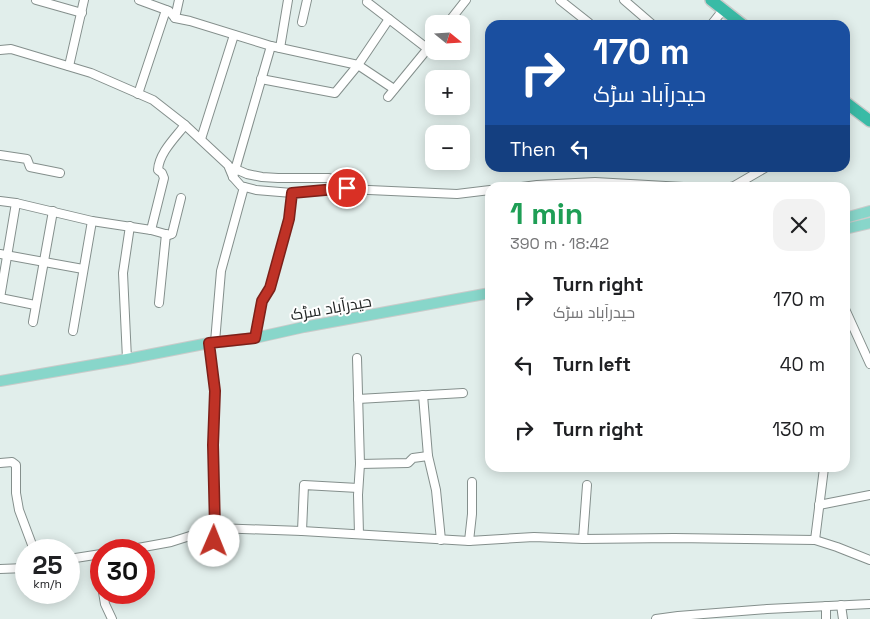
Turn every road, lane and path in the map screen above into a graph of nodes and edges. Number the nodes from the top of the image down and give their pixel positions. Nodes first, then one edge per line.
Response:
1 (36, 0) edge
2 (84, 0) edge
3 (139, 0) edge
4 (179, 0) edge
5 (288, 0) edge
6 (307, 0) edge
7 (466, 0) edge
8 (560, 0) edge
9 (624, 0) edge
10 (711, 0) edge
11 (367, 2) dead end
12 (166, 10) junction
13 (723, 10) junction
14 (82, 13) junction
15 (454, 15) edge
16 (175, 18) junction
17 (389, 19) junction
18 (584, 20) edge
19 (647, 20) edge
20 (715, 20) edge
21 (736, 20) edge
22 (302, 22) dead end
23 (234, 35) junction
24 (275, 47) junction
25 (425, 47) edge
26 (0, 50) edge
27 (425, 53) edge
28 (358, 65) junction
29 (69, 66) junction
30 (262, 79) junction
31 (394, 90) junction
32 (138, 94) junction
33 (388, 97) dead end
34 (850, 106) edge
35 (850, 107) edge
36 (870, 121) edge
37 (185, 125) junction
38 (870, 127) edge
39 (201, 139) junction
40 (0, 155) edge
41 (60, 172) dead end
42 (758, 172) edge
43 (234, 173) junction
44 (741, 182) edge
45 (244, 187) junction
46 (343, 189) junction
47 (485, 191) edge
48 (292, 193) junction
49 (181, 198) dead end
50 (0, 201) edge
51 (16, 203) junction
52 (53, 211) junction
53 (870, 211) edge
54 (850, 217) edge
55 (92, 221) junction
56 (870, 223) edge
57 (130, 226) junction
58 (850, 227) edge
59 (152, 230) junction
60 (166, 234) junction
61 (4, 254) edge
62 (43, 262) junction
63 (83, 269) junction
64 (485, 294) edge
65 (0, 298) edge
66 (159, 303) dead end
67 (35, 305) junction
68 (850, 320) edge
69 (33, 322) dead end
70 (73, 331) dead end
71 (255, 338) junction
72 (212, 342) junction
73 (357, 358) dead end
74 (127, 359) junction
75 (870, 364) edge
76 (0, 381) edge
77 (463, 393) dead end
78 (423, 395) junction
79 (358, 399) junction
80 (428, 456) junction
81 (0, 463) edge
82 (360, 464) junction
83 (823, 472) edge
84 (472, 482) dead end
85 (587, 485) dead end
86 (358, 488) junction
87 (870, 494) edge
88 (819, 505) junction
89 (215, 528) junction
90 (302, 531) junction
91 (359, 534) junction
92 (30, 539) edge
93 (583, 539) junction
94 (441, 540) junction
95 (815, 540) junction
96 (214, 541) dead end
97 (469, 541) junction
98 (155, 545) edge
99 (870, 560) edge
100 (15, 568) edge
101 (0, 569) edge
102 (105, 604) edge
103 (870, 604) edge
104 (841, 605) junction
105 (826, 606) junction
106 (767, 609) junction
107 (678, 617) edge
108 (112, 619) edge
109 (656, 619) edge
110 (767, 619) edge
111 (826, 619) edge
112 (843, 619) edge

1 - 14 street
2 - 14 street
3 - 12 street
4 - 16 street
5 - 24 street
6 - 22 street
7 - 15 street
8 - 18 street
9 - 19 street
10 - 13 highway
11 - 17 street
12 - 16 street
12 - 32 street
13 - 20 street
13 - 21 highway
14 - 29 street
16 - 23 street
17 - 25 street
17 - 28 street
23 - 24 street
23 - 39 street
24 - 28 street
24 - 30 street
26 - 29 street
27 - 31 street
28 - 30 street
28 - 31 street
29 - 32 street
30 - 43 street
31 - 33 street
32 - 37 street
34 - 36 highway
35 - 38 highway
37 - 39 street
37 - 59 street
39 - 43 street
40 - 41 street
42 - 44 street
43 - 45 street
43 - 46 street
45 - 48 street
45 - 72 street
46 - 47 street
46 - 48 street
48 - 71 street
49 - 60 street
50 - 51 street
51 - 52 street
51 - 61 street
52 - 55 street
52 - 62 street
53 - 54 main road
55 - 57 street
55 - 63 street
56 - 58 main road
57 - 59 street
57 - 74 street
59 - 60 street
60 - 66 street
61 - 62 street
61 - 65 street
62 - 63 street
62 - 67 street
63 - 70 street
64 - 71 main road, حیدرآباد سڑک
65 - 67 street
67 - 69 street
68 - 75 street
71 - 72 main road, حیدرآباد سڑک
72 - 74 main road, حیدرآباد سڑک
72 - 89 street
73 - 79 street
74 - 76 main road, حیدرآباد سڑک
77 - 78 street
78 - 79 street
78 - 80 street
79 - 82 street
80 - 82 street
80 - 94 street
81 - 92 street
82 - 86 street
83 - 88 street
84 - 97 street
85 - 93 street
86 - 90 street
86 - 91 street
87 - 88 street
88 - 95 street
89 - 90 street
89 - 96 street
89 - 98 street
90 - 91 street
91 - 94 street
93 - 95 street
93 - 97 street
94 - 97 street
95 - 99 street
100 - 101 street
102 - 108 street
103 - 104 street
104 - 105 street
104 - 112 street
105 - 106 street
105 - 111 street
106 - 107 street
106 - 110 street
107 - 109 street

